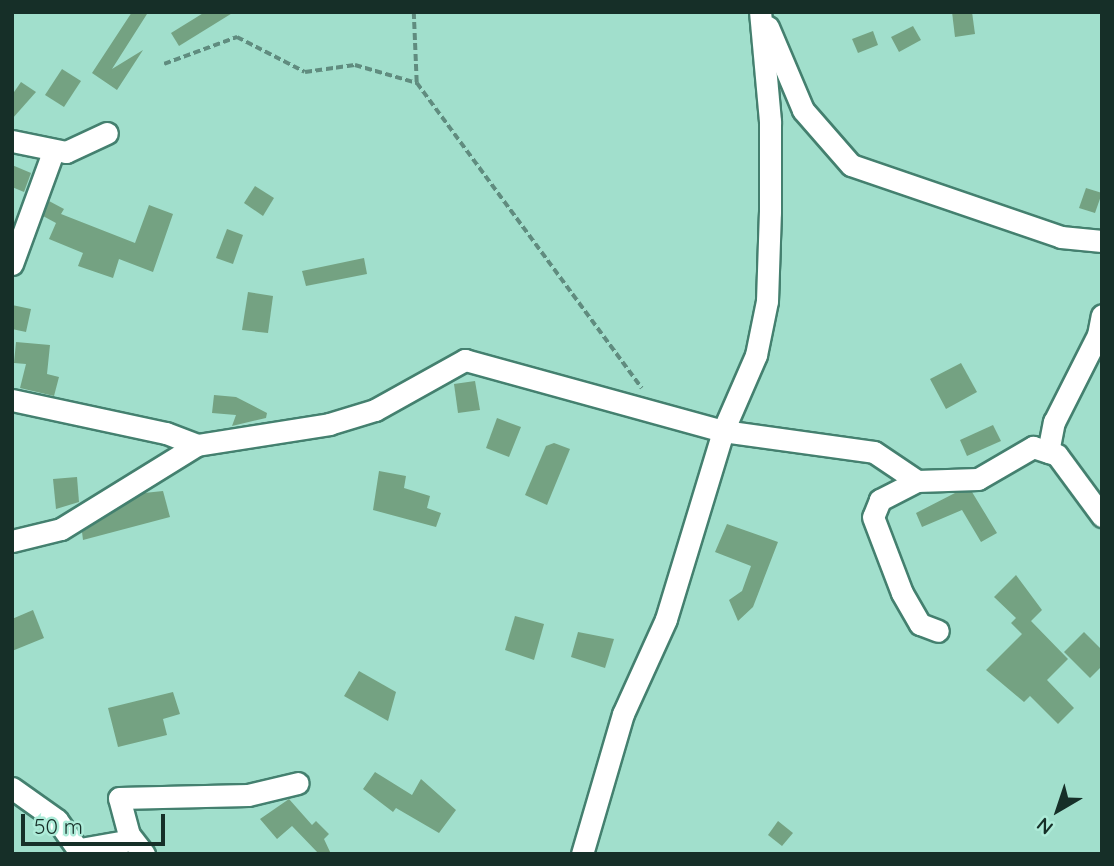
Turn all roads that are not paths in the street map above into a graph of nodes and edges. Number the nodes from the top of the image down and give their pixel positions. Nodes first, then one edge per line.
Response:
1 (761, 12) edge
2 (107, 133) dead end
3 (12, 141) edge
4 (53, 152) junction
5 (1102, 241) edge
6 (12, 264) edge
7 (1102, 314) edge
8 (12, 400) edge
9 (723, 431) junction
10 (197, 445) junction
11 (1048, 452) junction
12 (917, 481) junction
13 (1102, 516) edge
14 (12, 541) edge
15 (938, 631) dead end
16 (298, 783) dead end
17 (12, 788) edge
18 (138, 847) edge
19 (80, 852) edge
20 (582, 854) edge

1 - 5 street
1 - 9 street
2 - 4 street
3 - 4 street
4 - 6 street
7 - 11 street
8 - 10 street
9 - 10 street
9 - 12 street
9 - 20 street
10 - 14 street
11 - 12 street
11 - 13 street
12 - 15 street
16 - 18 street
17 - 19 street
18 - 19 street

